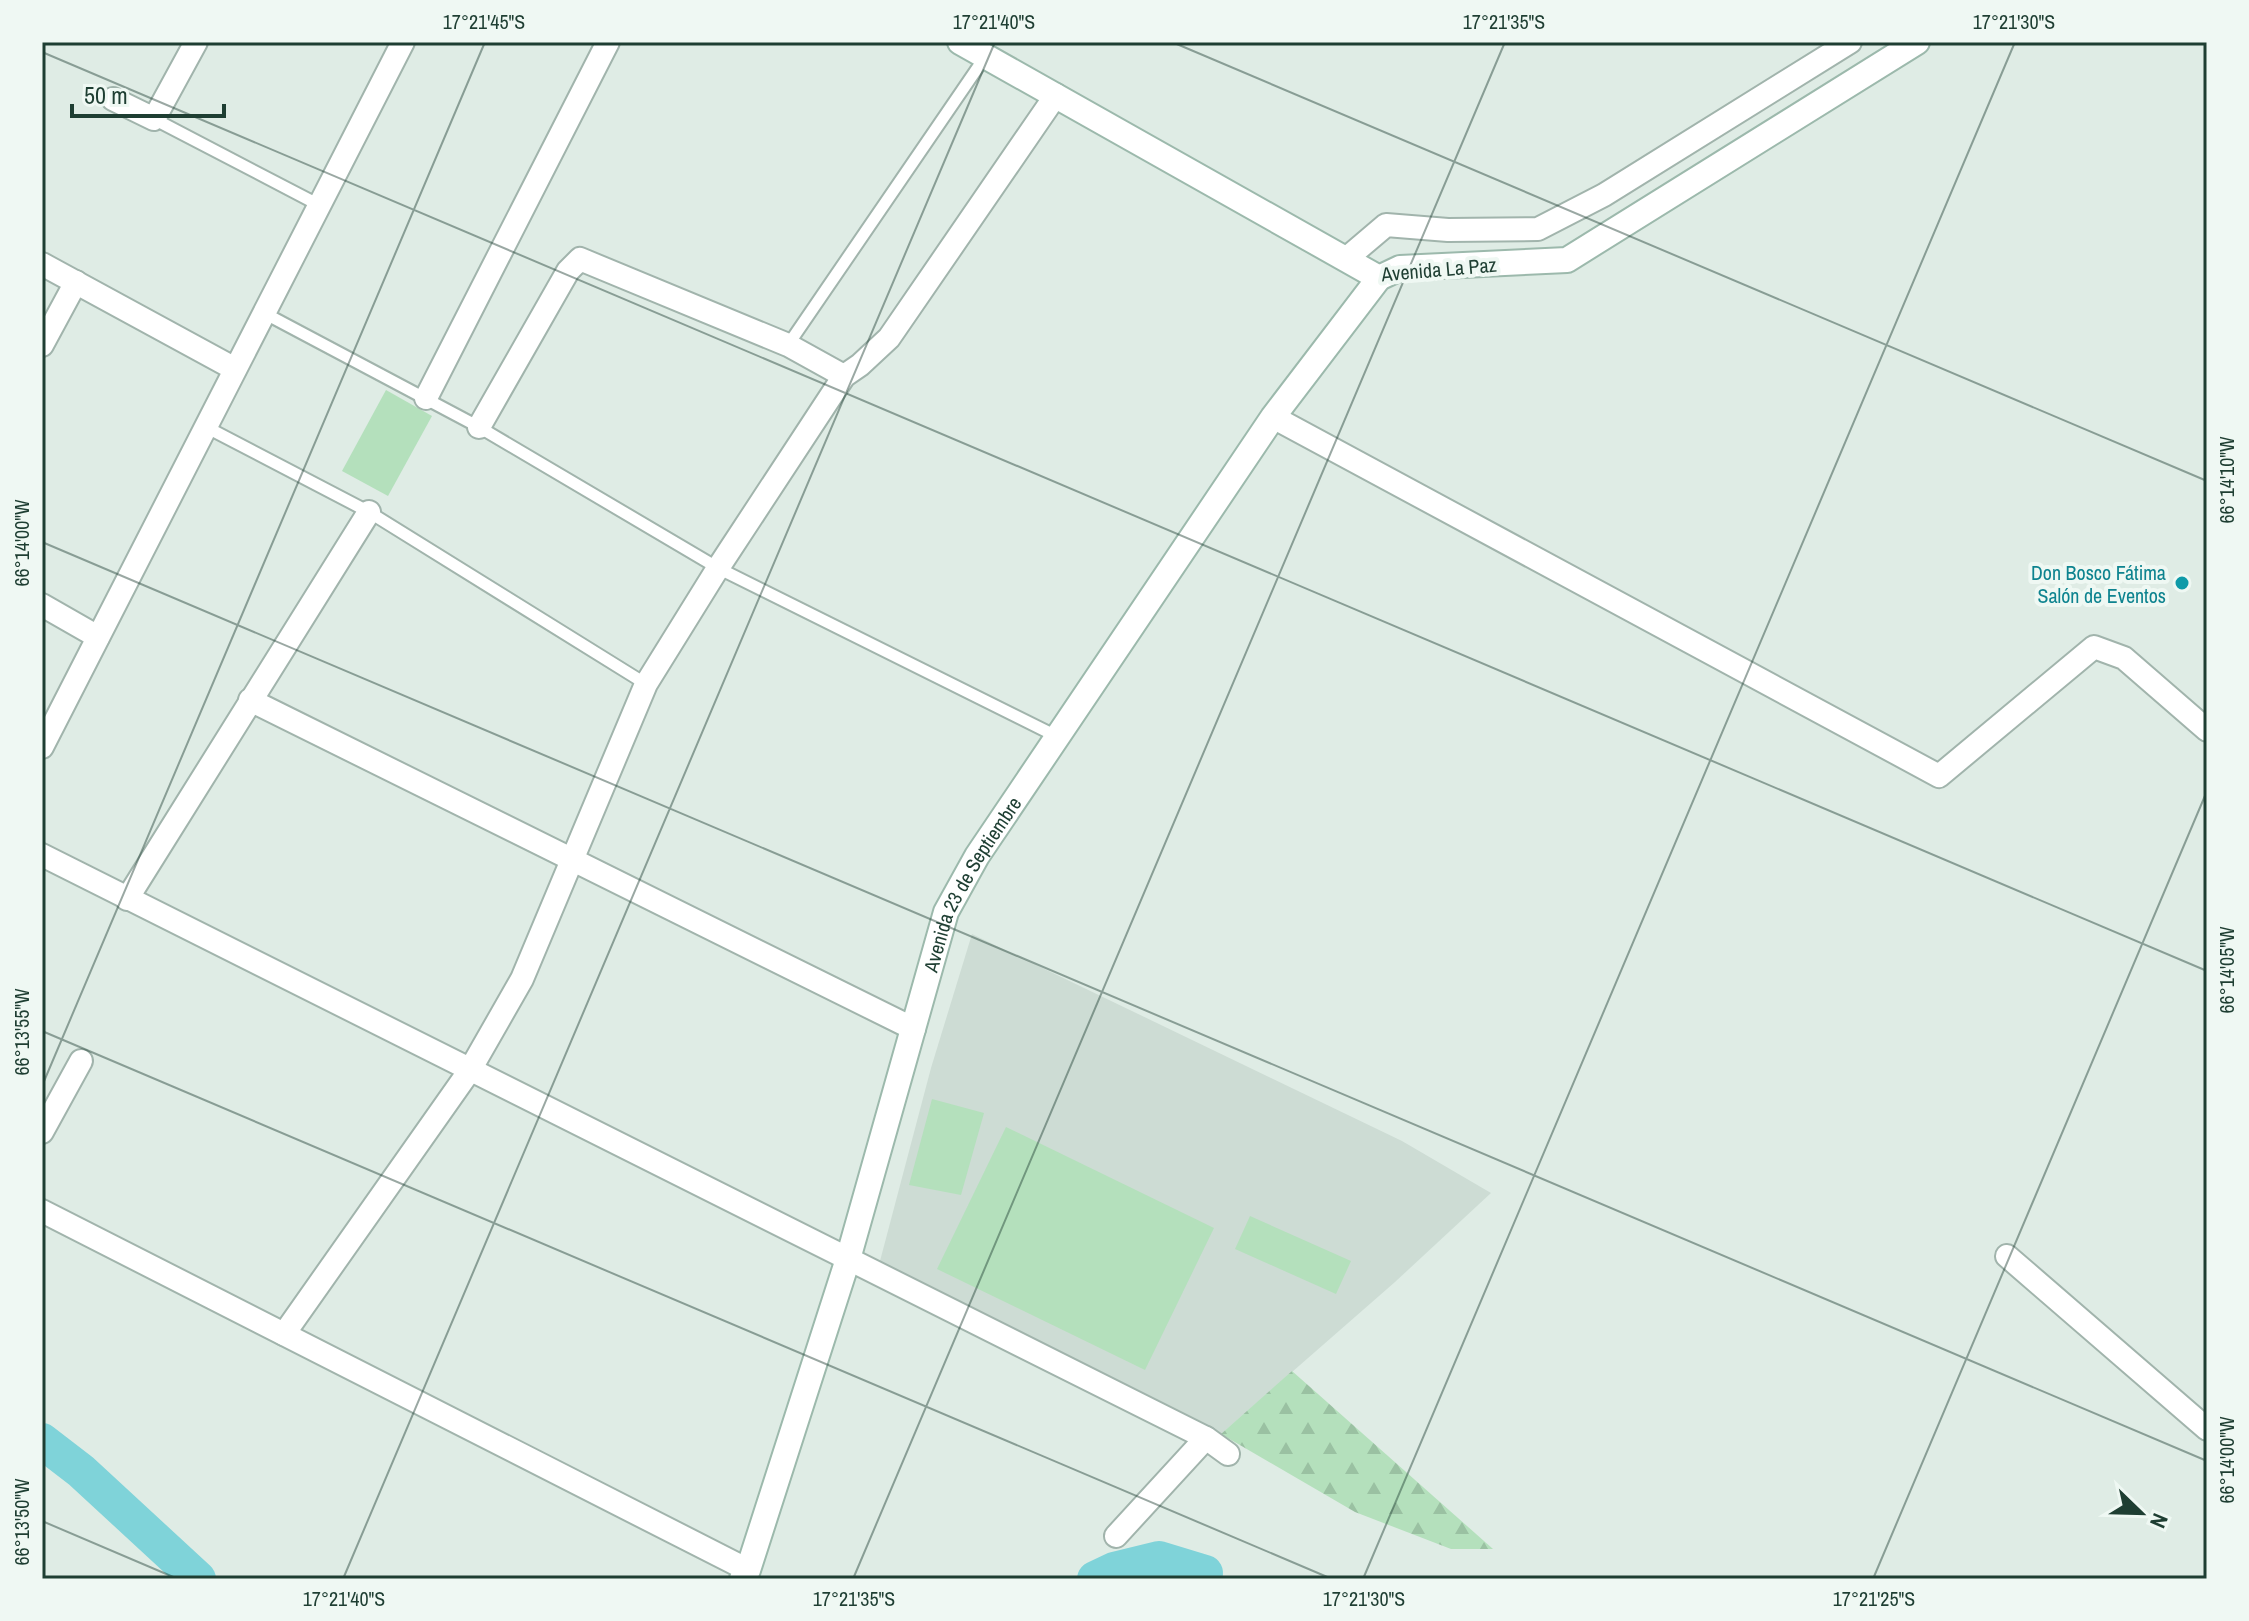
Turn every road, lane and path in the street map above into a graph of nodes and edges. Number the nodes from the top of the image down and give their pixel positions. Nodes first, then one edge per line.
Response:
1 (196, 42) edge
2 (608, 42) edge
3 (960, 42) edge
4 (1850, 42) edge
5 (1917, 42) edge
6 (401, 43) edge
7 (985, 56) junction
8 (1056, 95) junction
9 (113, 99) dead end
10 (154, 119) junction
11 (319, 205) junction
12 (1346, 259) junction
13 (42, 264) edge
14 (1379, 278) junction
15 (76, 282) junction
16 (264, 313) junction
17 (42, 345) edge
18 (788, 345) junction
19 (235, 369) junction
20 (844, 376) junction
21 (426, 398) junction
22 (1273, 417) junction
23 (206, 427) junction
24 (479, 427) junction
25 (369, 512) junction
26 (718, 568) junction
27 (42, 605) edge
28 (98, 637) junction
29 (646, 684) junction
30 (250, 700) junction
31 (2207, 730) edge
32 (1056, 736) junction
33 (42, 747) edge
34 (42, 855) edge
35 (572, 859) junction
36 (127, 899) junction
37 (914, 1029) junction
38 (81, 1061) dead end
39 (470, 1070) junction
40 (42, 1132) edge
41 (42, 1211) edge
42 (2007, 1256) dead end
43 (848, 1259) junction
44 (284, 1334) junction
45 (2207, 1429) edge
46 (1206, 1438) junction
47 (1228, 1454) dead end
48 (1116, 1536) dead end
49 (745, 1574) edge

1 - 10 street
2 - 21 street
3 - 7 main road, Avenida La Paz
4 - 12 street
5 - 14 main road, Avenida La Paz
6 - 11 street
7 - 8 main road, Avenida La Paz
7 - 18 lane
8 - 12 main road, Avenida La Paz
8 - 20 street
9 - 10 street
10 - 11 lane
11 - 16 street
12 - 14 main road, Avenida La Paz
13 - 15 street
14 - 22 main road, Avenida 23 de Septiembre
15 - 17 street
15 - 19 street
16 - 19 street
16 - 21 lane
18 - 20 street
18 - 24 street
19 - 23 street
20 - 26 street
21 - 24 lane
22 - 31 street
22 - 32 main road, Avenida 23 de Septiembre
23 - 25 lane
23 - 28 street
24 - 26 lane
25 - 29 lane
25 - 30 street
26 - 29 street
26 - 32 lane
27 - 28 street
28 - 33 street
29 - 35 street
30 - 35 street
30 - 36 street
32 - 37 main road, Avenida 23 de Septiembre
34 - 36 street
35 - 37 street
35 - 39 street
36 - 39 street
37 - 43 main road, Avenida 23 de Septiembre
38 - 40 street
39 - 43 street
39 - 44 street
41 - 44 street
42 - 45 street
43 - 46 street
43 - 49 main road, Avenida 23 de Septiembre
44 - 49 street
46 - 47 street
46 - 48 street

